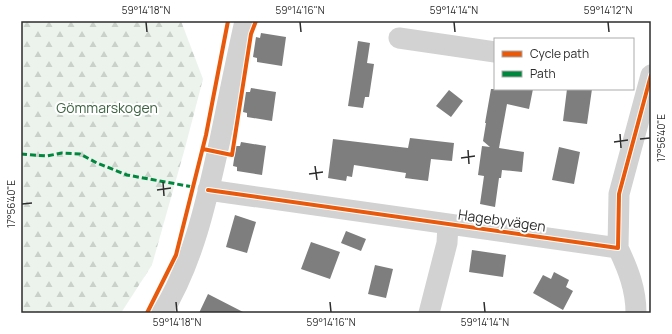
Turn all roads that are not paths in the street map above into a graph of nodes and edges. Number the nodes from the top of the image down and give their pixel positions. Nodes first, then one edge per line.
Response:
1 (245, 21) edge
2 (399, 38) dead end
3 (494, 52) edge
4 (634, 73) edge
5 (651, 76) edge
6 (208, 190) junction
7 (448, 224) junction
8 (618, 248) junction
9 (162, 313) edge
10 (429, 313) edge
11 (636, 313) edge

1 - 6 street
2 - 3 street
4 - 5 street
5 - 8 street
6 - 7 street, Hagebyvägen
6 - 9 street
7 - 8 street, Hagebyvägen
7 - 10 street
8 - 11 street

